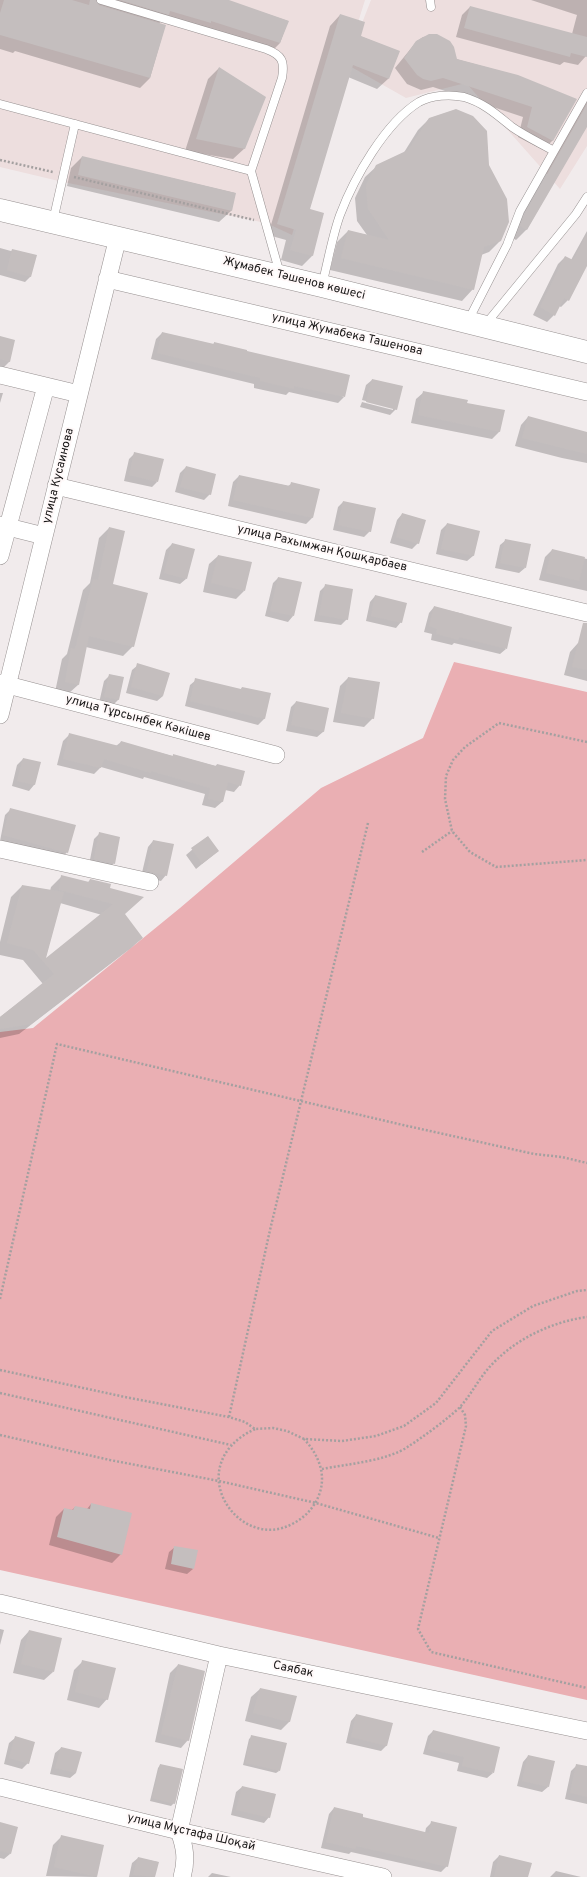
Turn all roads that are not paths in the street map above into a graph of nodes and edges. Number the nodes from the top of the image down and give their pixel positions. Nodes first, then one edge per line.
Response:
1 (101, 0) edge
2 (587, 93) edge
3 (0, 104) edge
4 (75, 124) junction
5 (554, 151) junction
6 (251, 171) junction
7 (587, 196) edge
8 (0, 210) edge
9 (53, 222) junction
10 (118, 237) junction
11 (280, 276) junction
12 (107, 279) junction
13 (322, 286) junction
14 (476, 324) junction
15 (587, 352) edge
16 (0, 375) edge
17 (46, 386) junction
18 (587, 392) edge
19 (79, 394) junction
20 (56, 486) junction
21 (4, 526) edge
22 (44, 536) junction
23 (0, 556) edge
24 (587, 613) edge
25 (4, 684) edge
26 (0, 715) edge
27 (276, 755) dead end
28 (0, 849) edge
29 (150, 882) dead end
30 (0, 1603) edge
31 (219, 1655) junction
32 (587, 1731) edge
33 (0, 1787) edge
34 (179, 1831) junction
35 (182, 1877) edge
36 (383, 1877) edge

1 - 6 lane
2 - 5 lane
3 - 4 lane
4 - 6 lane
4 - 9 lane
5 - 13 lane
5 - 14 lane
6 - 11 lane
7 - 14 lane
8 - 9 main road, Жұмабек Тәшенов көшесі
9 - 10 main road, Жұмабек Тәшенов көшесі
10 - 11 main road, Жұмабек Тәшенов көшесі
10 - 12 street, улица Кусаинова
11 - 13 main road, Жұмабек Тәшенов көшесі
12 - 18 street, улица Жумабека Ташенова
12 - 19 street, улица Кусаинова
13 - 14 main road, Жұмабек Тәшенов көшесі
14 - 15 main road, Жұмабек Тәшенов көшесі
16 - 17 street
17 - 19 street
17 - 21 street
19 - 20 street, улица Кусаинова
20 - 22 street, улица Кусаинова
20 - 24 street, улица Рахымжан Қошқарбаев
21 - 22 street
21 - 23 street
22 - 25 street, улица Кусаинова
25 - 26 street, улица Кусаинова
25 - 27 street, улица Тұрсынбек Кәкішев
28 - 29 street
30 - 31 street, Саябак
31 - 32 street, Саябак
31 - 34 street
33 - 34 street, улица Мұстафа Шоқай
34 - 35 street
34 - 36 street, улица Мұстафа Шоқай

